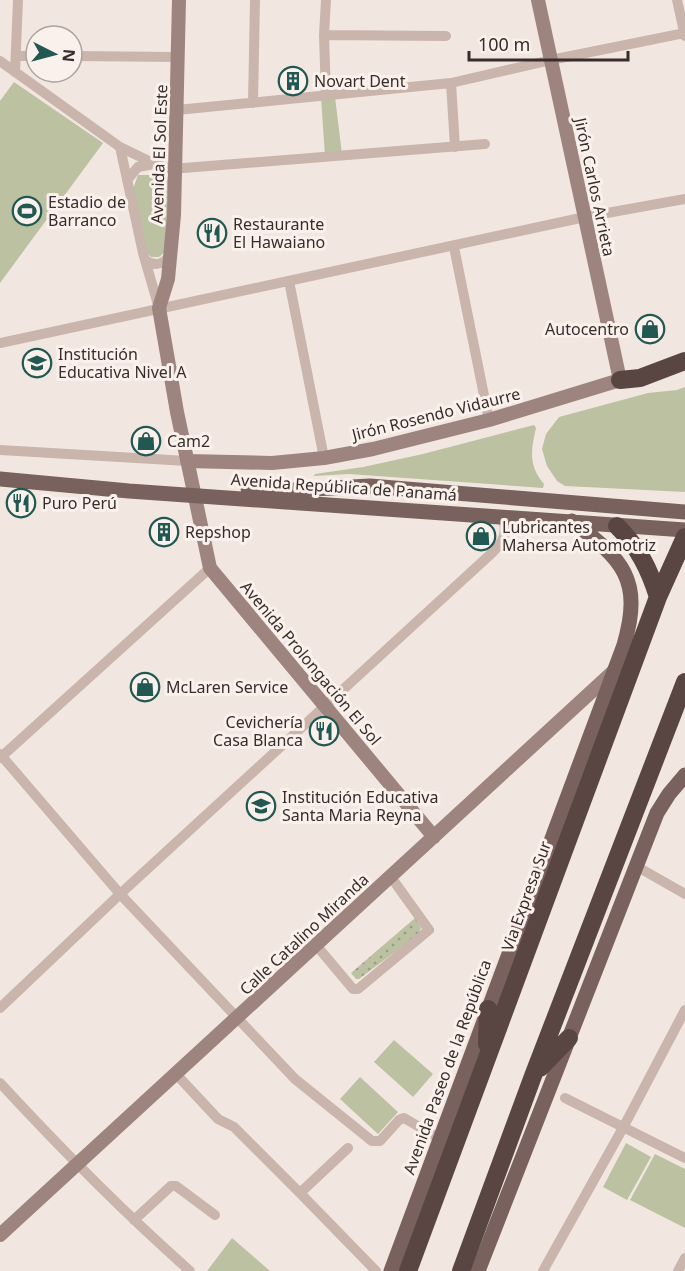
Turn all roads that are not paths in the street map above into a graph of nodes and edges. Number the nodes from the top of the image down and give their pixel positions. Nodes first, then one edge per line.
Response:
1 (18, 0) edge
2 (179, 0) edge
3 (255, 0) edge
4 (326, 0) edge
5 (538, 0) edge
6 (677, 0) edge
7 (685, 34) edge
8 (324, 35) junction
9 (446, 36) dead end
10 (16, 56) junction
11 (24, 56) edge
12 (84, 56) edge
13 (178, 57) junction
14 (551, 60) junction
15 (0, 61) edge
16 (15, 72) junction
17 (451, 83) junction
18 (326, 96) junction
19 (253, 103) junction
20 (177, 110) junction
21 (485, 144) dead end
22 (120, 147) junction
23 (456, 147) junction
24 (154, 165) junction
25 (176, 169) junction
26 (127, 180) junction
27 (685, 199) edge
28 (585, 217) junction
29 (453, 247) junction
30 (171, 254) junction
31 (146, 261) junction
32 (289, 282) junction
33 (159, 308) junction
34 (0, 343) edge
35 (685, 352) edge
36 (685, 361) edge
37 (620, 380) junction
38 (489, 420) junction
39 (0, 450) edge
40 (324, 459) junction
41 (187, 461) junction
42 (0, 479) edge
43 (193, 490) junction
44 (685, 512) edge
45 (503, 517) junction
46 (572, 522) junction
47 (617, 526) junction
48 (685, 530) edge
49 (685, 537) edge
50 (210, 568) junction
51 (658, 597) junction
52 (633, 664) junction
53 (614, 670) junction
54 (685, 682) edge
55 (326, 705) junction
56 (1, 756) edge
57 (685, 775) edge
58 (434, 837) junction
59 (636, 866) junction
60 (391, 877) junction
61 (120, 894) junction
62 (685, 894) edge
63 (316, 945) junction
64 (0, 1008) edge
65 (488, 1009) junction
66 (685, 1010) edge
67 (237, 1018) junction
68 (681, 1029) edge
69 (569, 1038) junction
70 (486, 1061) junction
71 (176, 1074) junction
72 (533, 1076) junction
73 (0, 1083) edge
74 (565, 1098) dead end
75 (624, 1126) junction
76 (435, 1136) dead end
77 (348, 1148) dead end
78 (685, 1158) edge
79 (76, 1165) junction
80 (300, 1193) junction
81 (215, 1215) dead end
82 (134, 1220) junction
83 (0, 1236) edge
84 (685, 1258) edge
85 (190, 1271) edge
86 (376, 1271) edge
87 (391, 1271) edge
88 (408, 1271) edge
89 (460, 1271) edge
90 (478, 1271) edge
91 (543, 1271) edge
92 (678, 1271) edge

1 - 10 street
2 - 13 street, Avenida El Sol Este
3 - 19 street
4 - 8 street
5 - 14 street, Jirón Carlos Arrieta
6 - 7 street
7 - 14 street
8 - 9 street
8 - 18 street
10 - 11 street
10 - 16 street
12 - 13 street
13 - 20 street, Avenida El Sol Este
14 - 17 street
14 - 28 street, Jirón Carlos Arrieta
15 - 16 street
16 - 22 street
17 - 18 street
17 - 23 street
18 - 19 street
19 - 20 street
20 - 25 street, Avenida El Sol Este
21 - 23 street
22 - 24 street
22 - 26 street, Avenida El Sol Este
23 - 25 street
24 - 25 street
24 - 26 street
25 - 30 street, Avenida El Sol Este
26 - 31 street, Avenida El Sol Este
27 - 28 street
28 - 29 street
28 - 37 street, Jirón Carlos Arrieta
29 - 32 street
29 - 38 street
30 - 31 street
30 - 33 street, Avenida El Sol Este
31 - 33 street, Avenida El Sol Este
32 - 33 street
32 - 40 street
33 - 34 street
33 - 41 street, Avenida El Sol Este
35 - 37 street, Jirón Rosendo Vidaurre
36 - 37 highway
37 - 38 street, Jirón Rosendo Vidaurre
38 - 40 street, Jirón Rosendo Vidaurre
39 - 41 street
40 - 41 street, Jirón Rosendo Vidaurre
41 - 43 street, Avenida El Sol Este
42 - 43 main road, Avenida República de Panamá
43 - 44 main road, Avenida República de Panamá
43 - 45 main road, Avenida República de Panamá
43 - 50 street, Avenida Prolongación El Sol
45 - 46 main road, Avenida República de Panamá
45 - 55 street
46 - 47 main road, Avenida República de Panamá
46 - 53 main road, Avenida Paseo de la República
47 - 48 main road, Avenida República de Panamá
47 - 51 highway
49 - 51 highway, Via Expresa Sur
50 - 55 street, Avenida Prolongación El Sol
50 - 56 street
51 - 52 highway, Via Expresa Sur
52 - 53 street, Calle Catalino Miranda
52 - 70 highway, Via Expresa Sur
53 - 58 street, Calle Catalino Miranda
53 - 65 main road, Avenida Paseo de la República
54 - 72 highway
55 - 58 street, Avenida Prolongación El Sol
55 - 61 street
56 - 61 street
57 - 59 main road
58 - 60 street, Calle Catalino Miranda
59 - 62 street
59 - 69 main road
60 - 63 street, Calle Catalino Miranda
60 - 63 street
61 - 64 street
61 - 67 street
63 - 67 street, Calle Catalino Miranda
65 - 70 highway
65 - 87 main road, Avenida Paseo de la República
66 - 68 street
67 - 71 street, Calle Catalino Miranda
67 - 76 street
68 - 75 street
69 - 72 highway
69 - 90 main road
70 - 88 highway, Via Expresa Sur
71 - 79 street, Calle Catalino Miranda
71 - 80 street
72 - 89 highway
73 - 79 street
74 - 75 street
75 - 78 street
75 - 91 street
77 - 80 street
79 - 82 street
79 - 83 street, Calle Catalino Miranda
80 - 86 street
81 - 82 street
82 - 85 street
84 - 92 street

